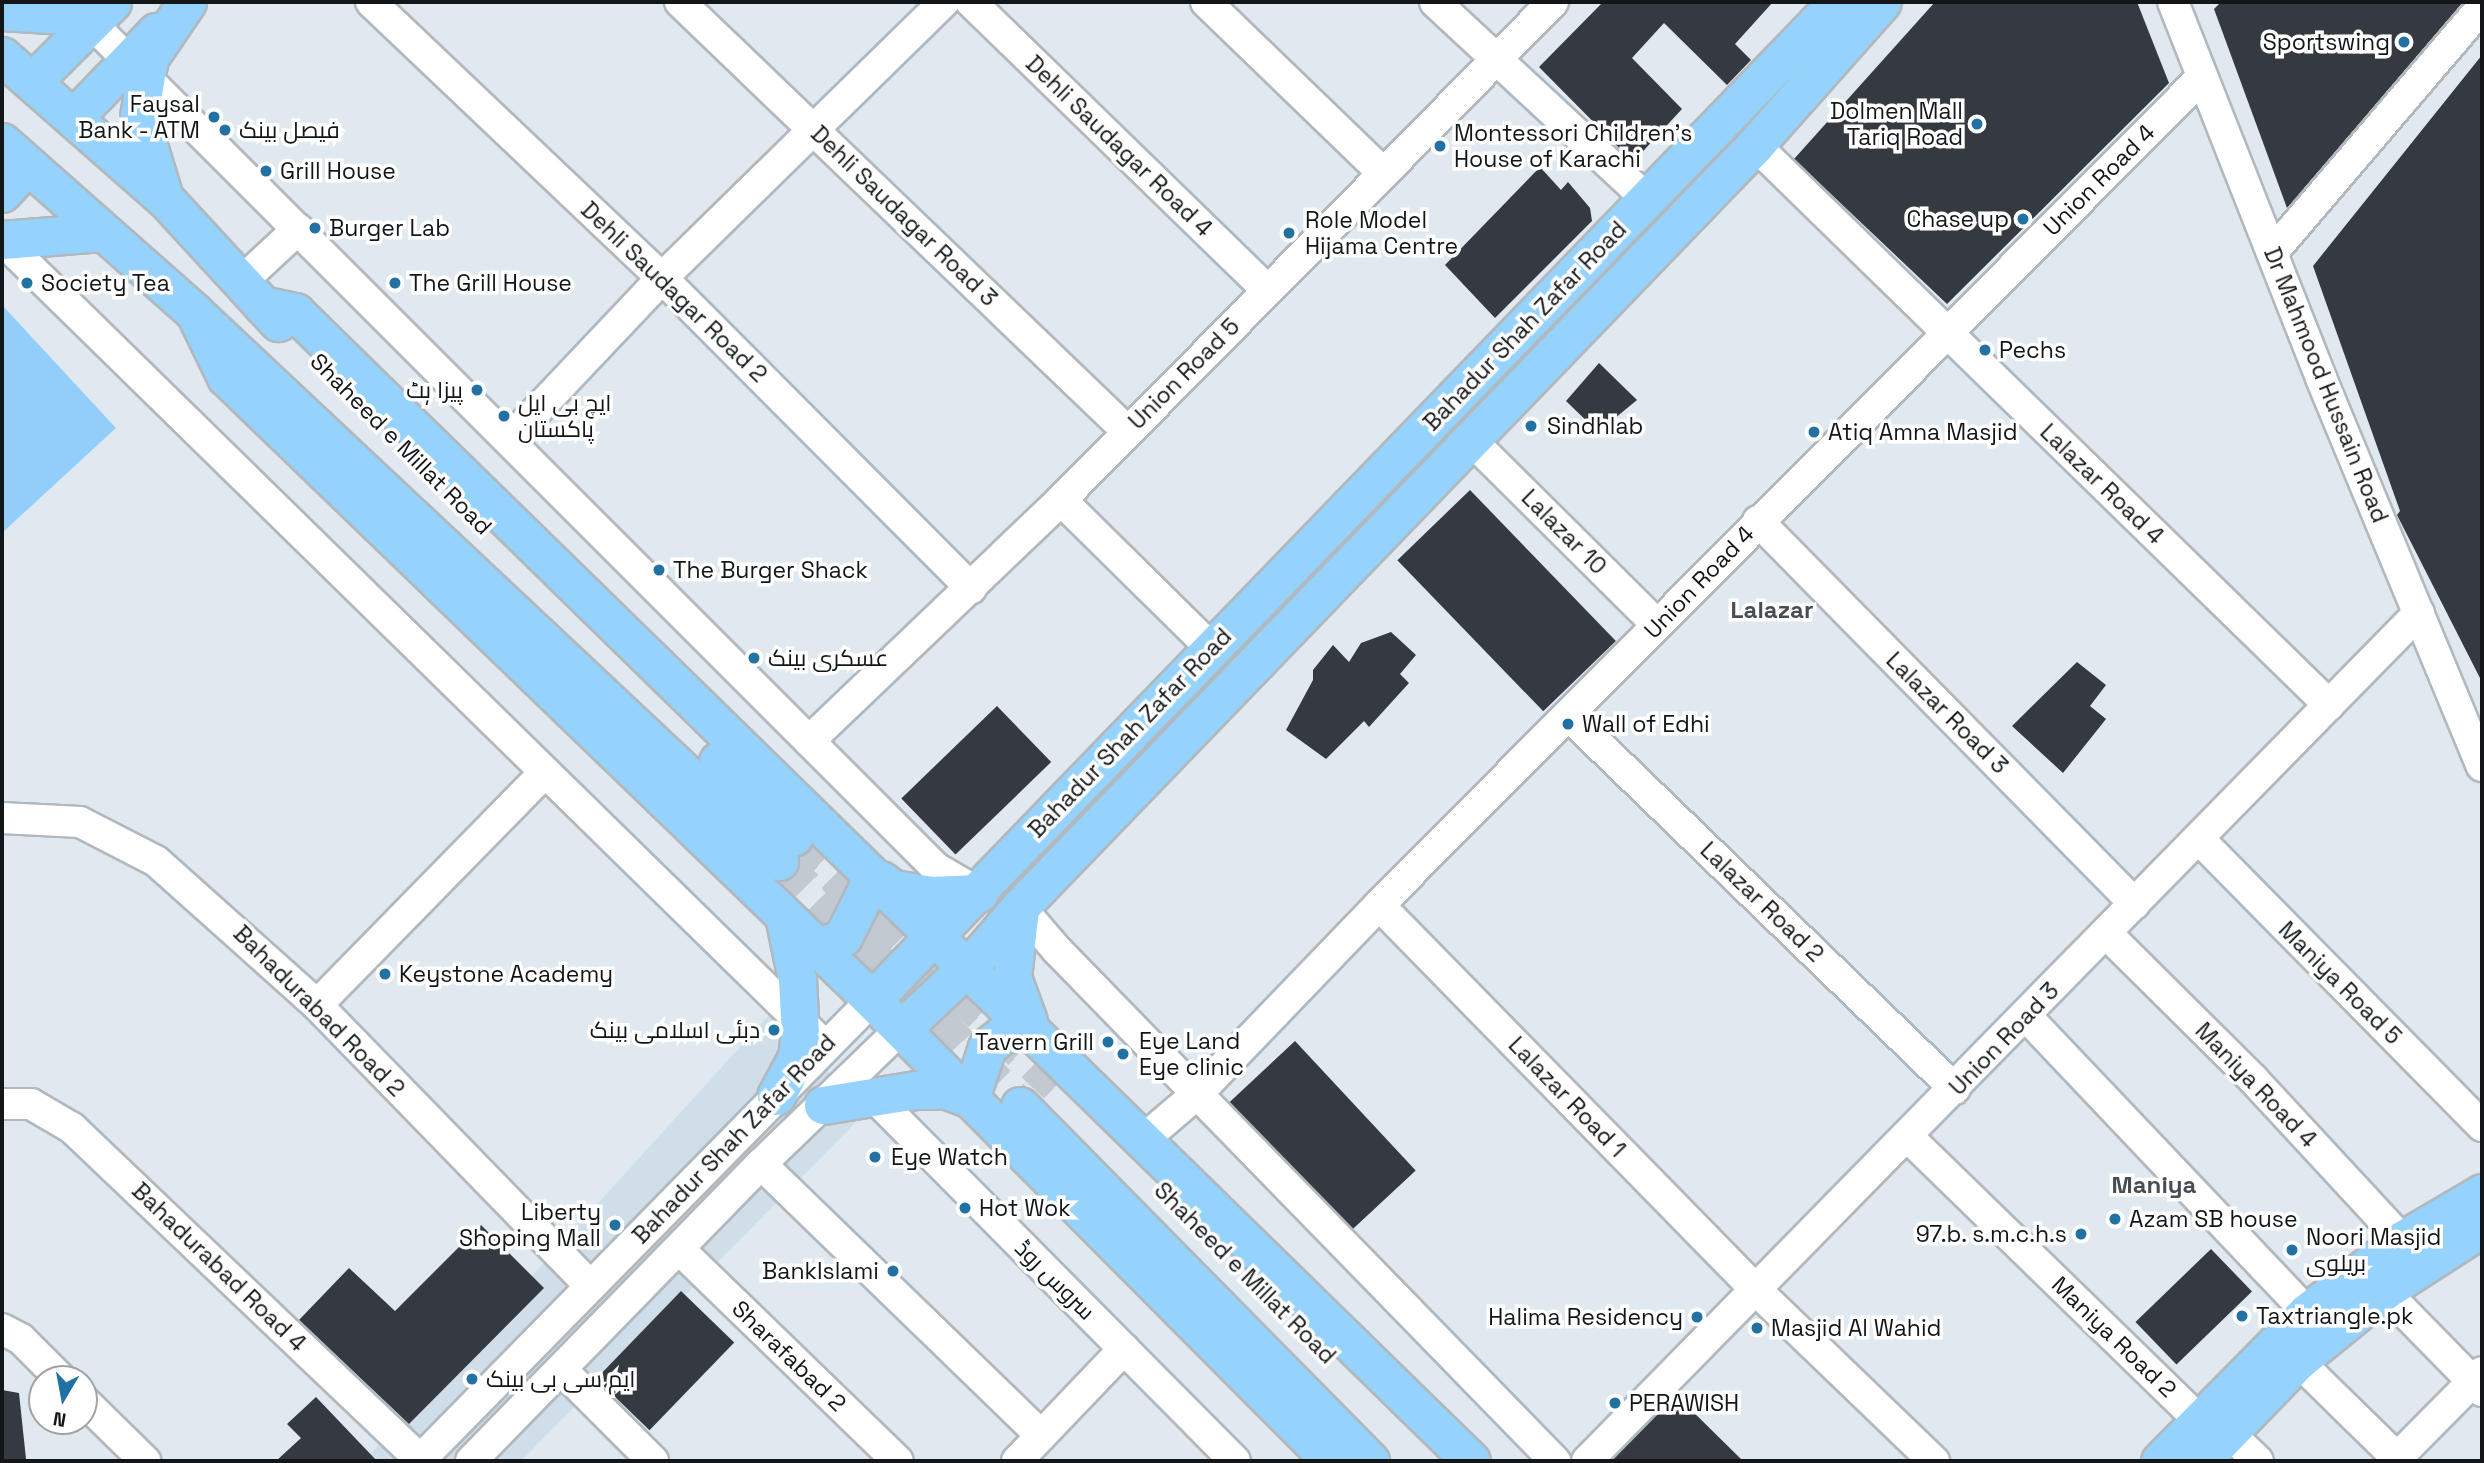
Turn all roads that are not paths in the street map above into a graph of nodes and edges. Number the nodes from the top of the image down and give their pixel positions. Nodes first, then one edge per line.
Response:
1 (187, 2) edge
2 (371, 2) edge
3 (680, 2) edge
4 (944, 2) edge
5 (971, 2) edge
6 (1206, 2) edge
7 (1435, 2) edge
8 (1553, 2) edge
9 (1837, 2) edge
10 (1882, 2) edge
11 (2173, 2) edge
12 (2482, 7) edge
13 (92, 10) edge
14 (2, 11) edge
15 (2, 56) edge
16 (1495, 61) junction
17 (137, 69) junction
18 (2202, 76) junction
19 (33, 81) junction
20 (75, 116) junction
21 (815, 131) junction
22 (1755, 145) junction
23 (15, 153) edge
24 (1383, 173) junction
25 (2, 193) edge
26 (166, 200) junction
27 (1647, 200) junction
28 (298, 229) junction
29 (102, 232) junction
30 (2, 240) edge
31 (2272, 253) junction
32 (662, 278) junction
33 (1267, 290) junction
34 (251, 293) junction
35 (195, 313) junction
36 (1948, 333) junction
37 (1127, 431) junction
38 (510, 439) junction
39 (1471, 440) junction
40 (1061, 500) junction
41 (1758, 522) junction
42 (971, 588) junction
43 (2419, 613) junction
44 (1657, 625) junction
45 (1212, 649) junction
46 (2329, 705) junction
47 (1568, 715) junction
48 (809, 741) junction
49 (2481, 753) edge
50 (545, 772) junction
51 (2, 818) edge
52 (2199, 839) junction
53 (868, 872) junction
54 (979, 893) junction
55 (2135, 904) junction
56 (1379, 905) junction
57 (1020, 907) junction
58 (784, 916) junction
59 (2107, 934) junction
60 (935, 937) junction
61 (810, 942) junction
62 (965, 967) junction
63 (872, 1000) junction
64 (317, 1005) junction
65 (2026, 1016) junction
66 (799, 1021) junction
67 (901, 1029) junction
68 (1031, 1032) junction
69 (825, 1046) junction
70 (1057, 1085) tunnel mouth
71 (1955, 1089) junction
72 (1199, 1092) junction
73 (776, 1096) junction
74 (875, 1098) junction
75 (970, 1100) junction
76 (2, 1104) edge
77 (824, 1105) junction
78 (1020, 1106) tunnel mouth
79 (2482, 1126) edge
80 (1908, 1137) junction
81 (1143, 1140) junction
82 (761, 1164) junction
83 (2482, 1193) edge
84 (2479, 1234) edge
85 (2402, 1240) junction
86 (680, 1251) junction
87 (590, 1286) junction
88 (1754, 1289) junction
89 (2384, 1291) junction
90 (2307, 1312) junction
91 (2, 1329) edge
92 (1124, 1349) junction
93 (2298, 1361) junction
94 (47, 1365) edge
95 (562, 1370) junction
96 (2479, 1382) edge
97 (98, 1415) edge
98 (2215, 1427) junction
99 (1041, 1435) junction
100 (2397, 1460) edge
101 (145, 1461) edge
102 (420, 1461) edge
103 (471, 1461) edge
104 (653, 1461) edge
105 (898, 1461) edge
106 (1017, 1461) edge
107 (1235, 1461) edge
108 (1332, 1461) edge
109 (1370, 1461) edge
110 (1434, 1461) edge
111 (1471, 1461) edge
112 (1555, 1461) edge
113 (1587, 1461) edge
114 (1934, 1461) edge
115 (2160, 1461) edge
116 (2201, 1461) edge
117 (2258, 1461) edge

1 - 17 main road
2 - 32 street, Dehli Saudagar Road 2
3 - 21 street, Dehli Saudagar Road 3
4 - 21 street
5 - 33 street, Dehli Saudagar Road 4
6 - 24 street
7 - 16 street
8 - 16 street, Union Road 5
9 - 27 main road, Bahadur Shah Zafar Road
10 - 22 main road, Bahadur Shah Zafar Road
11 - 18 street, Dr Mahmood Hussain Road
12 - 31 street
13 - 14 main road
13 - 17 street
13 - 19 main road
15 - 19 main road, Shaheed e Millat Road
16 - 24 street, Union Road 5
16 - 27 street
17 - 20 main road
17 - 26 main road
17 - 28 street
18 - 31 street, Dr Mahmood Hussain Road
18 - 36 street, Union Road 4
19 - 20 main road, Shaheed e Millat Road
20 - 26 main road, Shaheed e Millat Road
21 - 32 street
21 - 37 street, Dehli Saudagar Road 3
22 - 36 street, Lalazar Road 4
22 - 39 main road, Bahadur Shah Zafar Road
23 - 25 main road
23 - 29 main road, Shaheed e Millat Road
24 - 33 street, Union Road 5
26 - 34 main road, Shaheed e Millat Road
27 - 45 main road, Bahadur Shah Zafar Road
28 - 34 street
28 - 38 street
29 - 30 main road
29 - 35 main road, Shaheed e Millat Road
30 - 50 street
31 - 43 street, Dr Mahmood Hussain Road
32 - 38 street
32 - 42 street, Dehli Saudagar Road 2
33 - 37 street, Union Road 5
34 - 35 main road, Shaheed e Millat Road
34 - 53 main road
35 - 58 main road
36 - 41 street, Union Road 4
36 - 46 street, Lalazar Road 4
37 - 40 street, Union Road 5
38 - 48 street
39 - 44 street, Lalazar 10
39 - 57 main road, Bahadur Shah Zafar Road
40 - 42 street, Union Road 5
40 - 45 street
41 - 44 street, Union Road 4
41 - 55 street, Lalazar Road 3
42 - 48 street, Union Road 5
43 - 46 street, Union Road 3
43 - 49 street, Dr Mahmood Hussain Road
44 - 47 street, Union Road 4
45 - 54 main road, Bahadur Shah Zafar Road
46 - 52 street, Union Road 3
47 - 56 street, Union Road 4
47 - 71 street, Lalazar Road 2
48 - 54 street
50 - 64 street
50 - 66 street
51 - 64 street, Bahadurabad Road 2
52 - 55 street, Union Road 3
52 - 79 street, Maniya Road 5
53 - 54 main road
53 - 60 main road
53 - 61 main road
54 - 60 main road, Bahadur Shah Zafar Road
55 - 59 street, Union Road 3
56 - 72 street, Union Road 4
56 - 88 street, Lalazar Road 1
57 - 62 main road, Bahadur Shah Zafar Road
57 - 68 main road
57 - 72 street
58 - 61 main road
58 - 66 main road
59 - 65 street, Union Road 3
59 - 85 street, Maniya Road 4
60 - 62 main road
60 - 63 main road, Bahadur Shah Zafar Road
61 - 63 main road
62 - 67 main road, Bahadur Shah Zafar Road
62 - 68 main road
63 - 67 main road
63 - 69 street, Bahadur Shah Zafar Road
64 - 87 street, Bahadurabad Road 2
65 - 71 street, Union Road 3
65 - 90 street
66 - 69 street
66 - 73 main road
67 - 75 main road
67 - 77 street, Bahadur Shah Zafar Road
68 - 75 main road
68 - 81 main road
69 - 73 street, Bahadur Shah Zafar Road
70 - 110 main road, Shaheed e Millat Road
71 - 80 street, Union Road 3
72 - 81 street, Union Road 4
72 - 112 street
73 - 87 street, Bahadur Shah Zafar Road
74 - 75 main road
74 - 77 main road
74 - 92 street, سروس روڈ
75 - 108 main road
76 - 102 street, Bahadurabad Road 4
77 - 82 street, Bahadur Shah Zafar Road
78 - 109 main road, Shaheed e Millat Road
80 - 88 street, Union Road 3
80 - 98 street, Maniya Road 2
81 - 111 main road
82 - 86 street, Bahadur Shah Zafar Road
82 - 99 street
83 - 85 main road
84 - 89 main road
85 - 90 main road
86 - 95 street, Bahadur Shah Zafar Road
86 - 105 street, Sharafabad 2
87 - 102 street, Bahadur Shah Zafar Road
88 - 113 street, Union Road 3
88 - 114 street, Lalazar Road 1
89 - 93 main road
89 - 96 street
90 - 98 main road
91 - 94 street
92 - 99 street
92 - 107 street, سروس روڈ
93 - 98 main road
93 - 100 street
95 - 103 street, Bahadur Shah Zafar Road
95 - 104 street
96 - 100 street
97 - 101 street
98 - 115 main road
98 - 116 main road
98 - 117 street, Maniya Road 2
99 - 106 street

